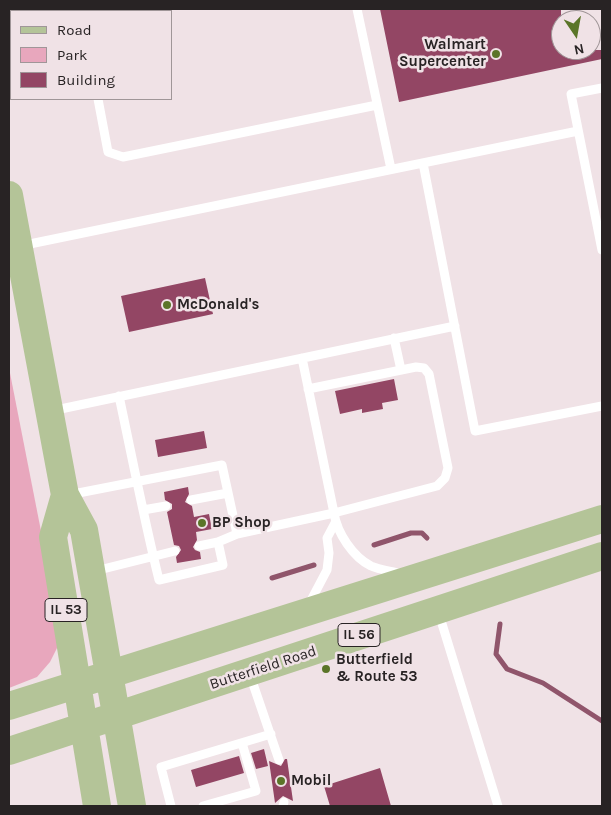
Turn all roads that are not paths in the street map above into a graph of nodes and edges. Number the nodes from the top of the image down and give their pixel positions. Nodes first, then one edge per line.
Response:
1 (357, 9) edge
2 (602, 88) edge
3 (98, 100) edge
4 (377, 105) junction
5 (578, 132) junction
6 (423, 163) junction
7 (391, 169) junction
8 (9, 195) edge
9 (17, 246) junction
10 (602, 250) edge
11 (454, 326) junction
12 (394, 338) junction
13 (302, 358) junction
14 (401, 370) junction
15 (308, 388) junction
16 (119, 396) junction
17 (602, 406) edge
18 (48, 411) junction
19 (137, 482) junction
20 (228, 492) junction
21 (65, 495) junction
22 (190, 500) dead end
23 (166, 506) dead end
24 (143, 510) junction
25 (334, 513) junction
26 (602, 519) edge
27 (335, 523) junction
28 (237, 534) junction
29 (218, 542) junction
30 (199, 546) dead end
31 (175, 551) dead end
32 (153, 556) junction
33 (602, 556) edge
34 (92, 572) junction
35 (414, 577) junction
36 (437, 609) junction
37 (305, 613) junction
38 (249, 673) junction
39 (110, 674) junction
40 (78, 684) junction
41 (9, 706) edge
42 (117, 715) junction
43 (84, 726) junction
44 (271, 734) junction
45 (242, 743) junction
46 (9, 751) edge
47 (279, 760) dead end
48 (97, 806) edge
49 (132, 806) edge
50 (171, 806) edge
51 (203, 806) edge
52 (498, 806) edge

1 - 4 lane
2 - 5 lane
3 - 4 lane
4 - 7 lane
5 - 6 lane
5 - 10 lane
6 - 7 lane
6 - 11 lane
7 - 9 lane
8 - 9 main road, IL 53
9 - 18 main road, IL 53
11 - 12 lane
11 - 17 lane
12 - 13 lane
12 - 14 lane
13 - 15 lane
13 - 16 lane
14 - 15 lane
14 - 25 lane
15 - 25 lane
16 - 18 lane
16 - 19 lane
18 - 21 main road, IL 53
19 - 20 lane
19 - 21 lane
19 - 24 lane
20 - 22 lane
20 - 28 lane
21 - 34 main road, IL 53
21 - 40 main road, IL 53
23 - 24 lane
24 - 32 lane
25 - 27 lane
25 - 28 lane
26 - 35 main road, IL 56
27 - 35 lane
27 - 37 lane
28 - 29 lane
29 - 30 lane
29 - 32 lane
31 - 32 lane
32 - 34 lane
33 - 36 main road, Butterfield Road / IL 56
34 - 39 main road, IL 53
35 - 37 main road, IL 56
36 - 38 main road, Butterfield Road / IL 56
36 - 52 lane
37 - 39 main road, IL 56
38 - 42 main road, Butterfield Road / IL 56
38 - 44 lane
39 - 40 main road, IL 56
39 - 42 main road, IL 53
40 - 41 main road, IL 56
40 - 43 main road, IL 53
42 - 43 main road, Butterfield Road / IL 56
42 - 49 main road, IL 53
43 - 46 main road, Butterfield Road / IL 56
43 - 48 main road, IL 53
44 - 45 lane
44 - 47 lane
45 - 50 lane
45 - 51 lane

